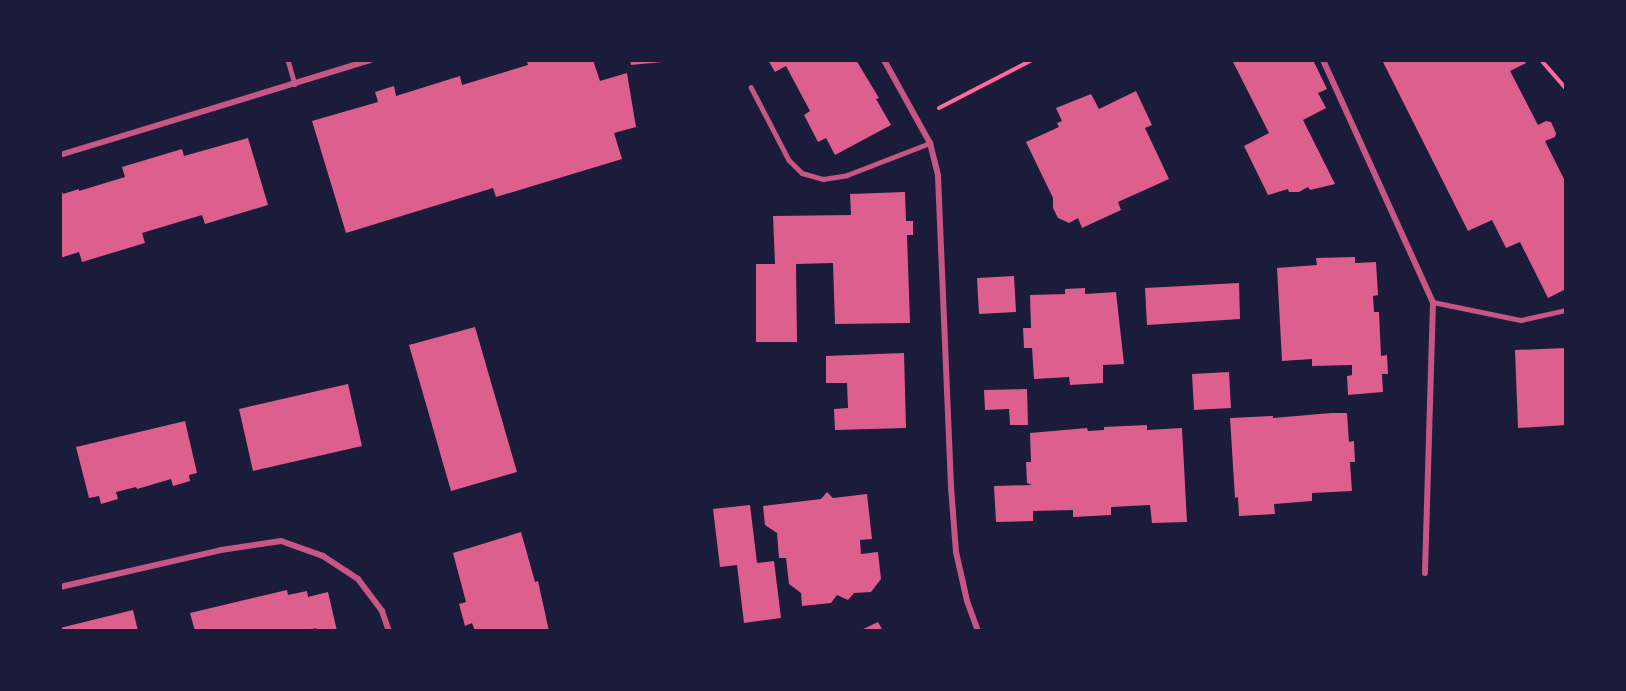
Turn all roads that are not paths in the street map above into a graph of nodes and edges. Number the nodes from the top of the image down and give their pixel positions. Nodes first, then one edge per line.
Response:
1 (288, 60) edge
2 (371, 60) edge
3 (884, 60) edge
4 (1323, 60) edge
5 (295, 84) junction
6 (751, 87) dead end
7 (930, 143) junction
8 (60, 155) edge
9 (1433, 302) junction
10 (1566, 310) edge
11 (1425, 573) dead end
12 (60, 587) edge
13 (389, 631) edge
14 (978, 631) edge

1 - 5 lane
2 - 5 street
3 - 7 street
4 - 9 street
5 - 8 street
6 - 7 lane
7 - 14 street
9 - 10 lane
9 - 11 street
12 - 13 street

